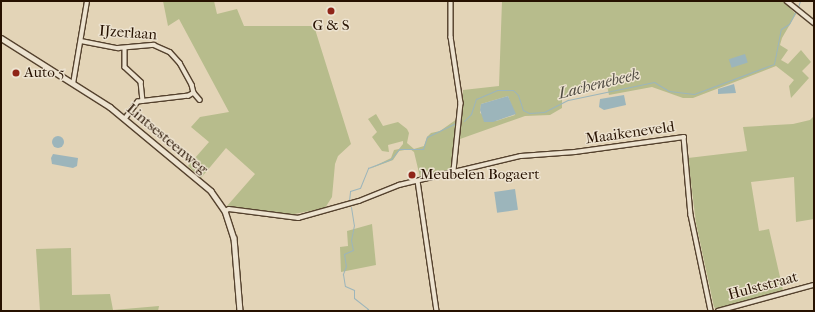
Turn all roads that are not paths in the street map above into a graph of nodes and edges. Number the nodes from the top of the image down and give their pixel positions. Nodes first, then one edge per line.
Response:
1 (87, 1) edge
2 (451, 1) edge
3 (787, 1) edge
4 (814, 23) edge
5 (1, 38) edge
6 (81, 41) junction
7 (124, 48) junction
8 (73, 84) junction
9 (194, 94) junction
10 (200, 100) dead end
11 (143, 101) junction
12 (126, 118) junction
13 (454, 172) junction
14 (418, 181) junction
15 (224, 211) junction
16 (814, 285) edge
17 (240, 311) edge
18 (437, 311) edge
19 (711, 311) edge
20 (718, 311) edge

1 - 6 street
2 - 13 street
3 - 4 street
5 - 8 street, Lintsesteenweg
6 - 7 street, IJzerlaan
6 - 8 street
7 - 9 street, IJzerlaan
7 - 11 street
8 - 12 street, Lintsesteenweg
9 - 10 street, IJzerlaan
9 - 11 street
11 - 12 street
12 - 15 street, Lintsesteenweg
13 - 14 street, Maaikeneveld
13 - 19 street, Maaikeneveld
14 - 15 street, Maaikeneveld
14 - 18 street
15 - 17 street, Lintsesteenweg
16 - 20 street, Hulststraat

